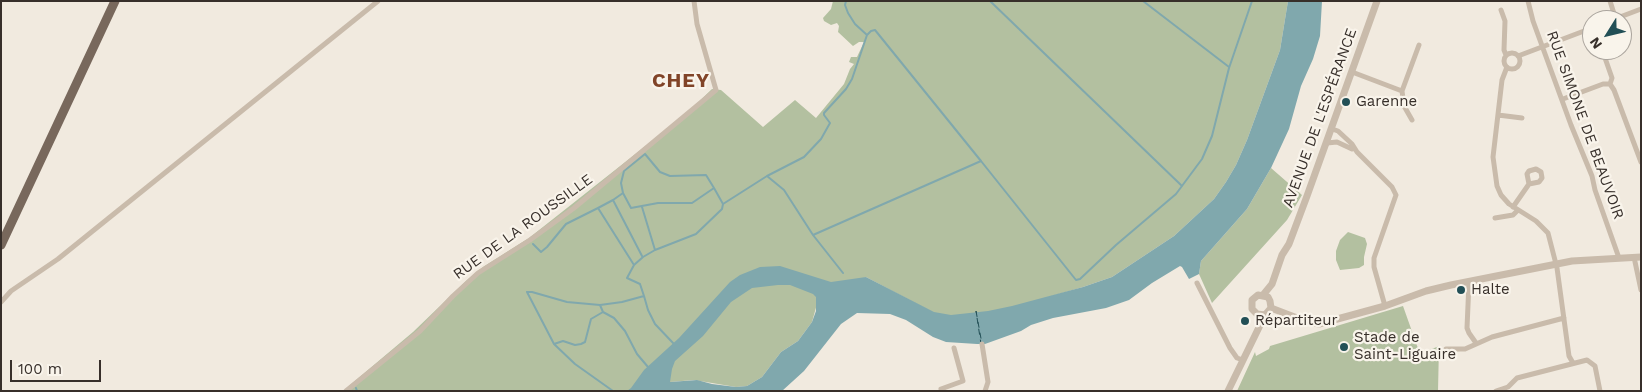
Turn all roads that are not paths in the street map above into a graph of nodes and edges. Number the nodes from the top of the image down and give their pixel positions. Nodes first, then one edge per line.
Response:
1 (115, 1) edge
2 (378, 1) edge
3 (694, 1) edge
4 (1377, 1) edge
5 (1528, 1) edge
6 (1501, 10) dead end
7 (1582, 32) edge
8 (1419, 46) dead end
9 (1543, 46) junction
10 (1506, 55) junction
11 (1518, 56) junction
12 (1606, 60) edge
13 (1507, 67) junction
14 (1352, 72) junction
15 (1610, 84) junction
16 (1402, 91) junction
17 (1562, 99) junction
18 (1498, 116) junction
19 (1522, 118) dead end
20 (1412, 120) dead end
21 (1332, 129) junction
22 (1327, 143) junction
23 (1357, 152) junction
24 (1641, 162) edge
25 (1529, 184) dead end
26 (1516, 209) junction
27 (1495, 218) dead end
28 (1288, 244) junction
29 (1, 245) edge
30 (1638, 257) edge
31 (1619, 258) junction
32 (1555, 265) junction
33 (1469, 282) junction
34 (1197, 283) dead end
35 (1641, 290) edge
36 (1263, 295) junction
37 (1, 302) edge
38 (1271, 304) junction
39 (1385, 306) junction
40 (1253, 311) junction
41 (1265, 314) junction
42 (1564, 318) junction
43 (1255, 334) junction
44 (1476, 343) junction
45 (982, 344) dead end
46 (954, 348) dead end
47 (1446, 349) dead end
48 (1243, 360) junction
49 (1572, 363) junction
50 (346, 391) edge
51 (942, 391) edge
52 (985, 391) edge
53 (1228, 391) edge
54 (1496, 391) edge
55 (1600, 391) edge

1 - 29 main road
2 - 37 street
3 - 50 street, RUE DE LA ROUSSILLE
4 - 14 street, AVENUE DE L'ESPÉRANCE
5 - 9 street, RUE SIMONE DE BEAUVOIR
6 - 10 street
7 - 9 street
8 - 16 street
9 - 11 street
9 - 17 street, RUE SIMONE DE BEAUVOIR
10 - 11 street
10 - 13 street
11 - 13 street
12 - 15 street
13 - 18 street
14 - 16 street
14 - 21 street, AVENUE DE L'ESPÉRANCE
15 - 17 street
15 - 24 street
16 - 20 street
17 - 31 street, RUE SIMONE DE BEAUVOIR
18 - 19 street
18 - 26 street
21 - 22 street, AVENUE DE L'ESPÉRANCE
21 - 23 street
22 - 23 street
22 - 28 street, AVENUE DE L'ESPÉRANCE
23 - 39 street
25 - 26 street
26 - 27 street
26 - 32 street
28 - 36 street, AVENUE DE L'ESPÉRANCE
28 - 38 street, AVENUE DE L'ESPÉRANCE
30 - 31 street
30 - 35 street
31 - 32 street
32 - 33 street
32 - 42 street
33 - 39 street
33 - 44 street
34 - 48 street
36 - 38 street
36 - 40 street
38 - 39 street
38 - 41 street
40 - 41 street
40 - 43 street
41 - 43 street
42 - 44 street
42 - 49 street
43 - 48 street
44 - 47 street
45 - 52 street
46 - 51 street
48 - 53 street
49 - 54 street
49 - 55 street

